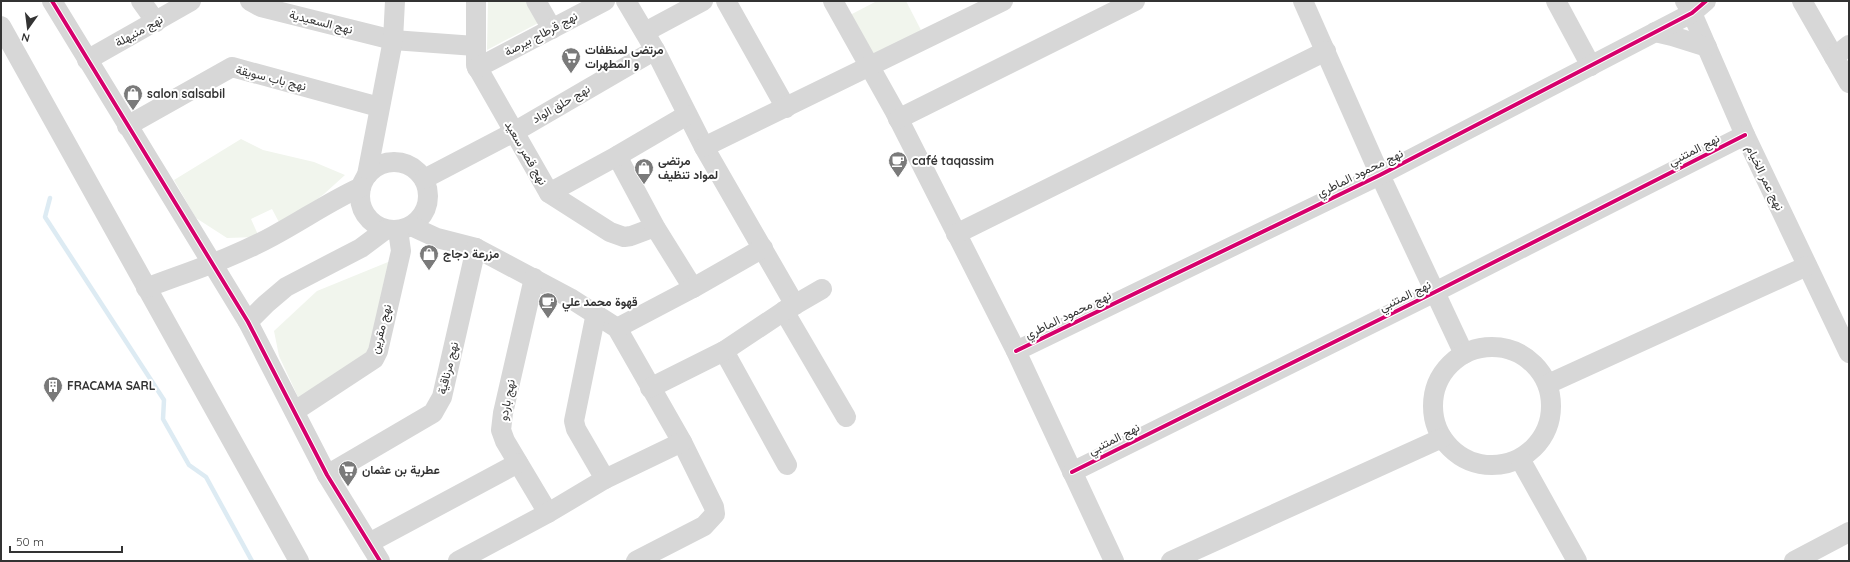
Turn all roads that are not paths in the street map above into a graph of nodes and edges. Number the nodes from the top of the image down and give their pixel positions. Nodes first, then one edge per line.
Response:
1 (52, 1) edge
2 (141, 1) edge
3 (191, 1) edge
4 (250, 1) edge
5 (395, 1) edge
6 (476, 1) edge
7 (536, 1) edge
8 (605, 1) edge
9 (626, 1) edge
10 (703, 1) edge
11 (726, 1) edge
12 (833, 1) edge
13 (1003, 1) edge
14 (1135, 1) edge
15 (1303, 1) edge
16 (1556, 1) edge
17 (1802, 1) edge
18 (1694, 5) edge
19 (156, 22) junction
20 (1, 26) edge
21 (552, 29) junction
22 (645, 32) junction
23 (1655, 32) junction
24 (393, 40) junction
25 (475, 46) junction
26 (1707, 47) junction
27 (655, 50) junction
28 (1326, 51) junction
29 (1842, 51) edge
30 (87, 60) junction
31 (1591, 66) junction
32 (870, 67) junction
33 (478, 68) junction
34 (1849, 83) edge
35 (379, 107) junction
36 (786, 108) junction
37 (687, 115) junction
38 (898, 119) junction
39 (127, 126) junction
40 (514, 132) junction
41 (1745, 135) junction
42 (704, 147) junction
43 (617, 156) junction
44 (1380, 175) junction
45 (424, 179) junction
46 (364, 181) junction
47 (549, 193) junction
48 (655, 227) junction
49 (398, 229) junction
50 (956, 234) junction
51 (476, 248) junction
52 (763, 248) junction
53 (211, 264) junction
54 (1807, 266) junction
55 (534, 278) junction
56 (146, 288) junction
57 (693, 288) junction
58 (822, 289) dead end
59 (1435, 292) junction
60 (790, 308) junction
61 (596, 313) junction
62 (248, 322) junction
63 (616, 328) junction
64 (724, 351) junction
65 (1016, 351) junction
66 (1849, 353) edge
67 (1464, 354) junction
68 (1548, 384) junction
69 (650, 388) junction
70 (295, 411) junction
71 (846, 417) dead end
72 (1442, 438) junction
73 (682, 442) junction
74 (1520, 459) junction
75 (518, 463) junction
76 (787, 465) dead end
77 (1072, 472) junction
78 (327, 475) junction
79 (605, 479) junction
80 (548, 513) junction
81 (1849, 532) edge
82 (369, 543) junction
83 (1194, 556) edge
84 (299, 558) edge
85 (380, 561) edge
86 (458, 561) edge
87 (636, 561) edge
88 (1114, 561) edge
89 (1171, 561) edge
90 (1577, 561) edge
91 (1794, 561) edge

1 - 30 street
2 - 19 street
3 - 19 street, نهج منيهلة
4 - 24 street, نهج السعيدية
5 - 24 street
6 - 25 street, نهج قصر سعيد
7 - 21 street
8 - 21 street, نهج قرطاج بيرصة
9 - 22 street
10 - 22 street
11 - 36 street
12 - 32 street
13 - 32 street
14 - 38 street
15 - 28 street
16 - 31 street
17 - 29 street
18 - 23 street, نهج محمود الماطري
18 - 26 street, نهج عمر الخيام
19 - 30 street, نهج منيهلة
20 - 56 street
21 - 33 street, نهج قرطاج بيرصة
22 - 27 street
23 - 26 street
23 - 31 street, نهج محمود الماطري
24 - 25 street, نهج السعيدية
24 - 35 street
25 - 33 street, نهج قصر سعيد
26 - 41 street, نهج عمر الخيام
27 - 37 street
27 - 40 street, نهج حلق الواد
28 - 44 street
28 - 50 street
29 - 34 street
30 - 39 street
31 - 44 street, نهج محمود الماطري
32 - 36 street
32 - 38 street
33 - 40 street, نهج قصر سعيد
35 - 39 street, نهج باب سويقة
35 - 46 street
36 - 42 street
37 - 42 street
37 - 43 street
38 - 50 street
39 - 53 street
40 - 45 street, نهج حلق الواد
40 - 47 street, نهج قصر سعيد
41 - 54 street, نهج عمر الخيام
41 - 59 street, نهج المتنبي
42 - 52 street
43 - 47 street
43 - 48 street
44 - 59 street
44 - 65 street, نهج محمود الماطري
45 - 46 street
45 - 49 street
46 - 49 street
46 - 53 street
47 - 48 street, نهج قصر سعيد
48 - 57 street
49 - 51 street
49 - 62 street
49 - 70 street, نهج مقرين
50 - 65 street
51 - 55 street
51 - 78 street, نهج مرناقية
52 - 57 street
52 - 60 street
53 - 56 street
53 - 62 street
54 - 66 street, نهج عمر الخيام
54 - 68 street
55 - 61 street
55 - 75 street, نهج باردو
56 - 84 street
57 - 63 street
58 - 60 street
59 - 67 street
59 - 77 street, نهج المتنبي
60 - 64 street
60 - 71 street
61 - 63 street
61 - 79 street
62 - 70 street
63 - 69 street
64 - 69 street
64 - 76 street
65 - 77 street
67 - 68 street
67 - 72 street
68 - 74 street
69 - 73 street
70 - 78 street
72 - 74 street
72 - 83 street
73 - 79 street
73 - 87 street
74 - 90 street
75 - 80 street, نهج باردو
75 - 82 street
77 - 88 street
78 - 82 street
79 - 80 street
80 - 86 street
81 - 91 street
82 - 85 street
83 - 89 street

